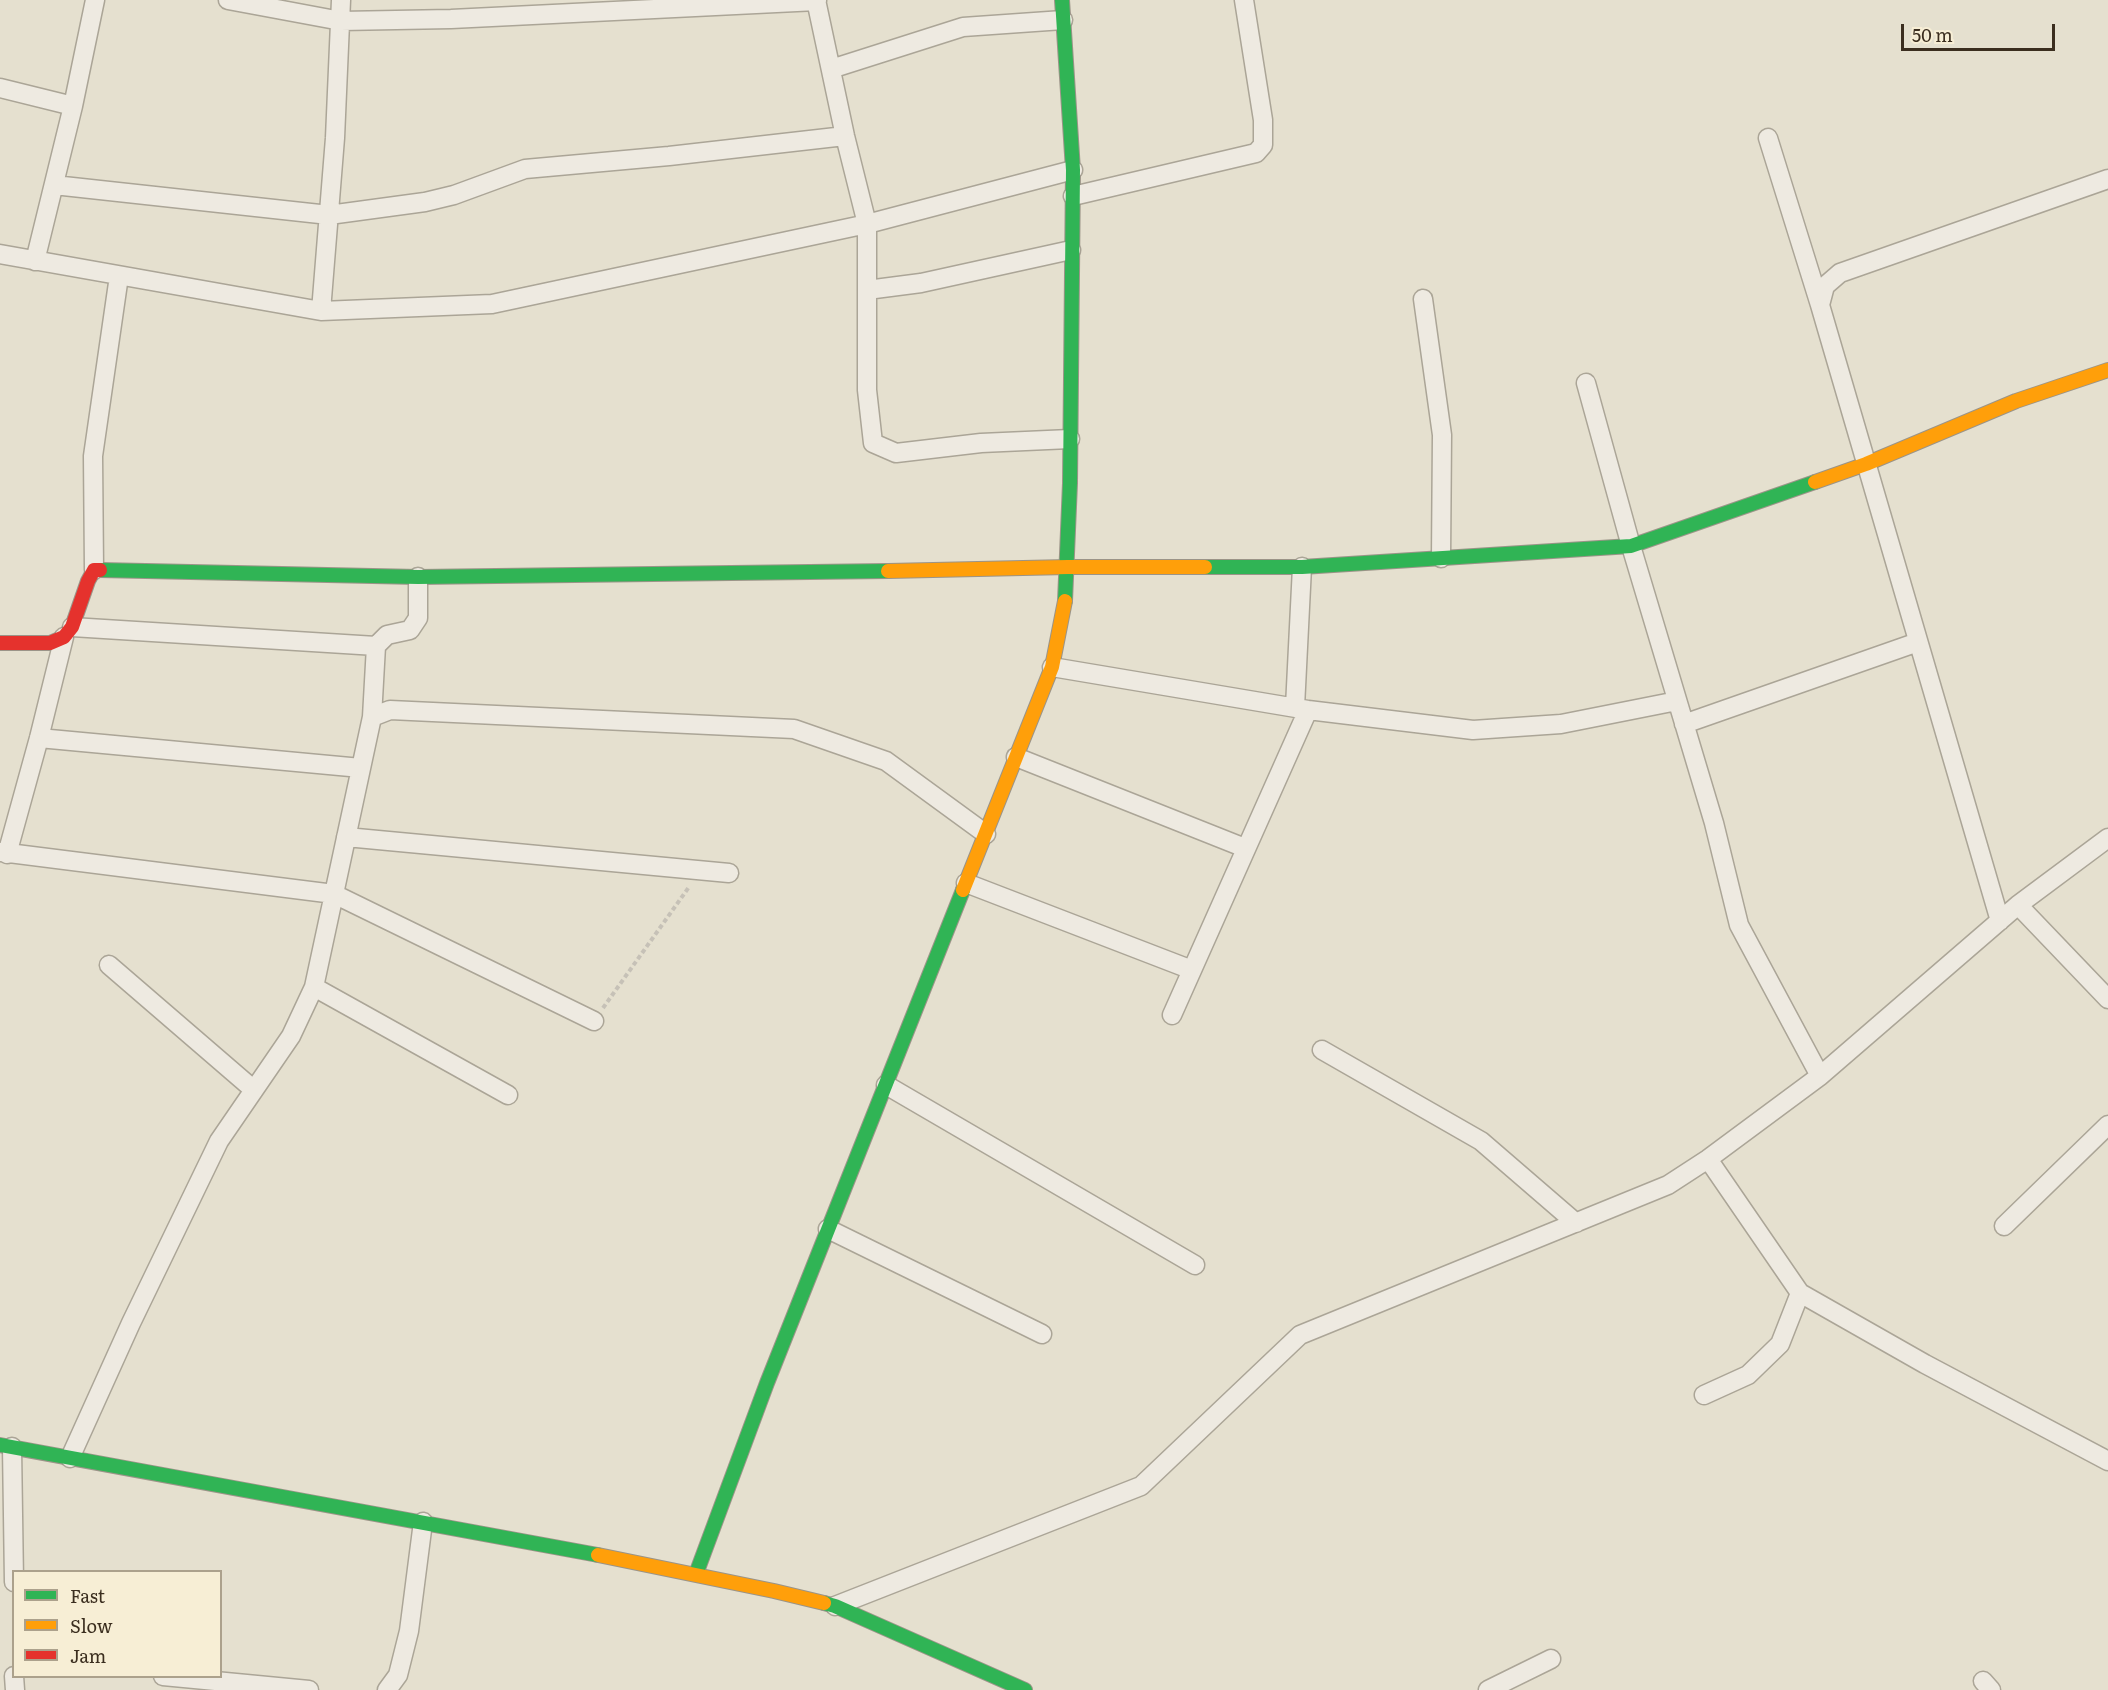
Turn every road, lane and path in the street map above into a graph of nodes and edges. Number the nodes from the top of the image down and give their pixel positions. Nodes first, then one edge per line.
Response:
1 (95, 0) edge
2 (228, 0) edge
3 (341, 0) edge
4 (1062, 0) edge
5 (1244, 0) edge
6 (817, 1) edge
7 (1063, 20) junction
8 (341, 21) junction
9 (831, 69) junction
10 (0, 88) edge
11 (73, 106) junction
12 (845, 136) junction
13 (1768, 138) dead end
14 (1073, 170) junction
15 (2108, 179) edge
16 (54, 185) junction
17 (1073, 196) junction
18 (329, 215) junction
19 (867, 224) junction
20 (1071, 250) junction
21 (0, 254) edge
22 (35, 261) junction
23 (119, 276) junction
24 (867, 290) junction
25 (1423, 299) dead end
26 (1820, 305) junction
27 (321, 311) junction
28 (2108, 370) edge
29 (1586, 383) dead end
30 (1070, 439) junction
31 (1866, 464) junction
32 (1631, 546) junction
33 (1441, 558) junction
34 (1068, 567) junction
35 (1302, 567) junction
36 (94, 570) junction
37 (418, 577) junction
38 (68, 632) junction
39 (1918, 642) junction
40 (0, 643) edge
41 (376, 646) junction
42 (1052, 667) junction
43 (1677, 701) junction
44 (1301, 709) junction
45 (372, 717) junction
46 (1684, 724) junction
47 (39, 738) junction
48 (1016, 757) junction
49 (361, 768) junction
50 (986, 834) junction
51 (346, 837) junction
52 (2108, 838) edge
53 (1245, 848) junction
54 (4, 853) edge
55 (701, 870) junction
56 (729, 873) dead end
57 (966, 884) junction
58 (334, 894) junction
59 (2018, 905) junction
60 (2000, 921) junction
61 (109, 965) dead end
62 (1192, 970) junction
63 (315, 987) junction
64 (2108, 999) edge
65 (1172, 1015) dead end
66 (594, 1020) joint
67 (1322, 1050) dead end
68 (1820, 1076) junction
69 (886, 1085) junction
70 (254, 1090) junction
71 (508, 1095) dead end
72 (2108, 1125) edge
73 (1708, 1159) junction
74 (1576, 1223) junction
75 (2004, 1226) dead end
76 (828, 1229) junction
77 (1195, 1265) dead end
78 (1800, 1293) junction
79 (1042, 1334) dead end
80 (1704, 1395) dead end
81 (6, 1446) edge
82 (70, 1458) junction
83 (2108, 1461) edge
84 (423, 1522) junction
85 (13, 1570) edge
86 (696, 1574) junction
87 (835, 1606) junction
88 (1551, 1659) dead end
89 (174, 1678) edge
90 (309, 1690) edge
91 (387, 1690) edge
92 (1025, 1690) edge
93 (1488, 1690) edge

1 - 11 street
2 - 8 street
3 - 8 street
4 - 7 street
5 - 17 street
6 - 8 street
6 - 9 street
7 - 9 street
7 - 14 street
8 - 18 street
9 - 12 street
10 - 11 street
11 - 16 street
12 - 18 street
12 - 19 street
13 - 26 street
14 - 17 street
14 - 19 street
15 - 26 street
16 - 18 street
16 - 22 street
17 - 20 street
18 - 27 street
19 - 24 street
19 - 27 street
20 - 24 street
20 - 30 street
21 - 22 street
22 - 23 street
23 - 27 street
23 - 36 street
24 - 30 street
25 - 33 street
26 - 31 street
28 - 31 street
29 - 32 street
30 - 34 street
31 - 32 street
31 - 39 street
32 - 33 street
32 - 43 street
33 - 35 street
34 - 35 street
34 - 37 street
34 - 42 street
35 - 44 street
36 - 37 street
36 - 38 street
37 - 41 street
38 - 40 street
38 - 41 street
38 - 47 street
39 - 46 street
39 - 60 street
41 - 45 street
42 - 44 street
42 - 48 street
43 - 44 street
43 - 46 street
44 - 53 street
45 - 49 street
45 - 50 street
46 - 68 street
47 - 49 street
47 - 54 street
48 - 50 street
48 - 53 street
49 - 51 street
50 - 57 street
51 - 55 street
51 - 58 street
52 - 59 street
53 - 62 street
54 - 58 street
55 - 56 street
55 - 66 path
57 - 62 street
57 - 69 street
58 - 63 street
58 - 66 street
59 - 60 street
59 - 64 street
60 - 68 street
61 - 70 street
62 - 65 street
63 - 70 street
63 - 71 street
67 - 74 street
68 - 73 street
69 - 76 street
69 - 77 street
70 - 82 street
72 - 75 street
73 - 74 street
73 - 78 street
74 - 87 street
76 - 79 street
76 - 86 street
78 - 80 street
78 - 83 street
81 - 82 street
81 - 85 street
82 - 84 street
84 - 86 street
84 - 91 street
86 - 87 street
87 - 92 street
88 - 93 street
89 - 90 street

